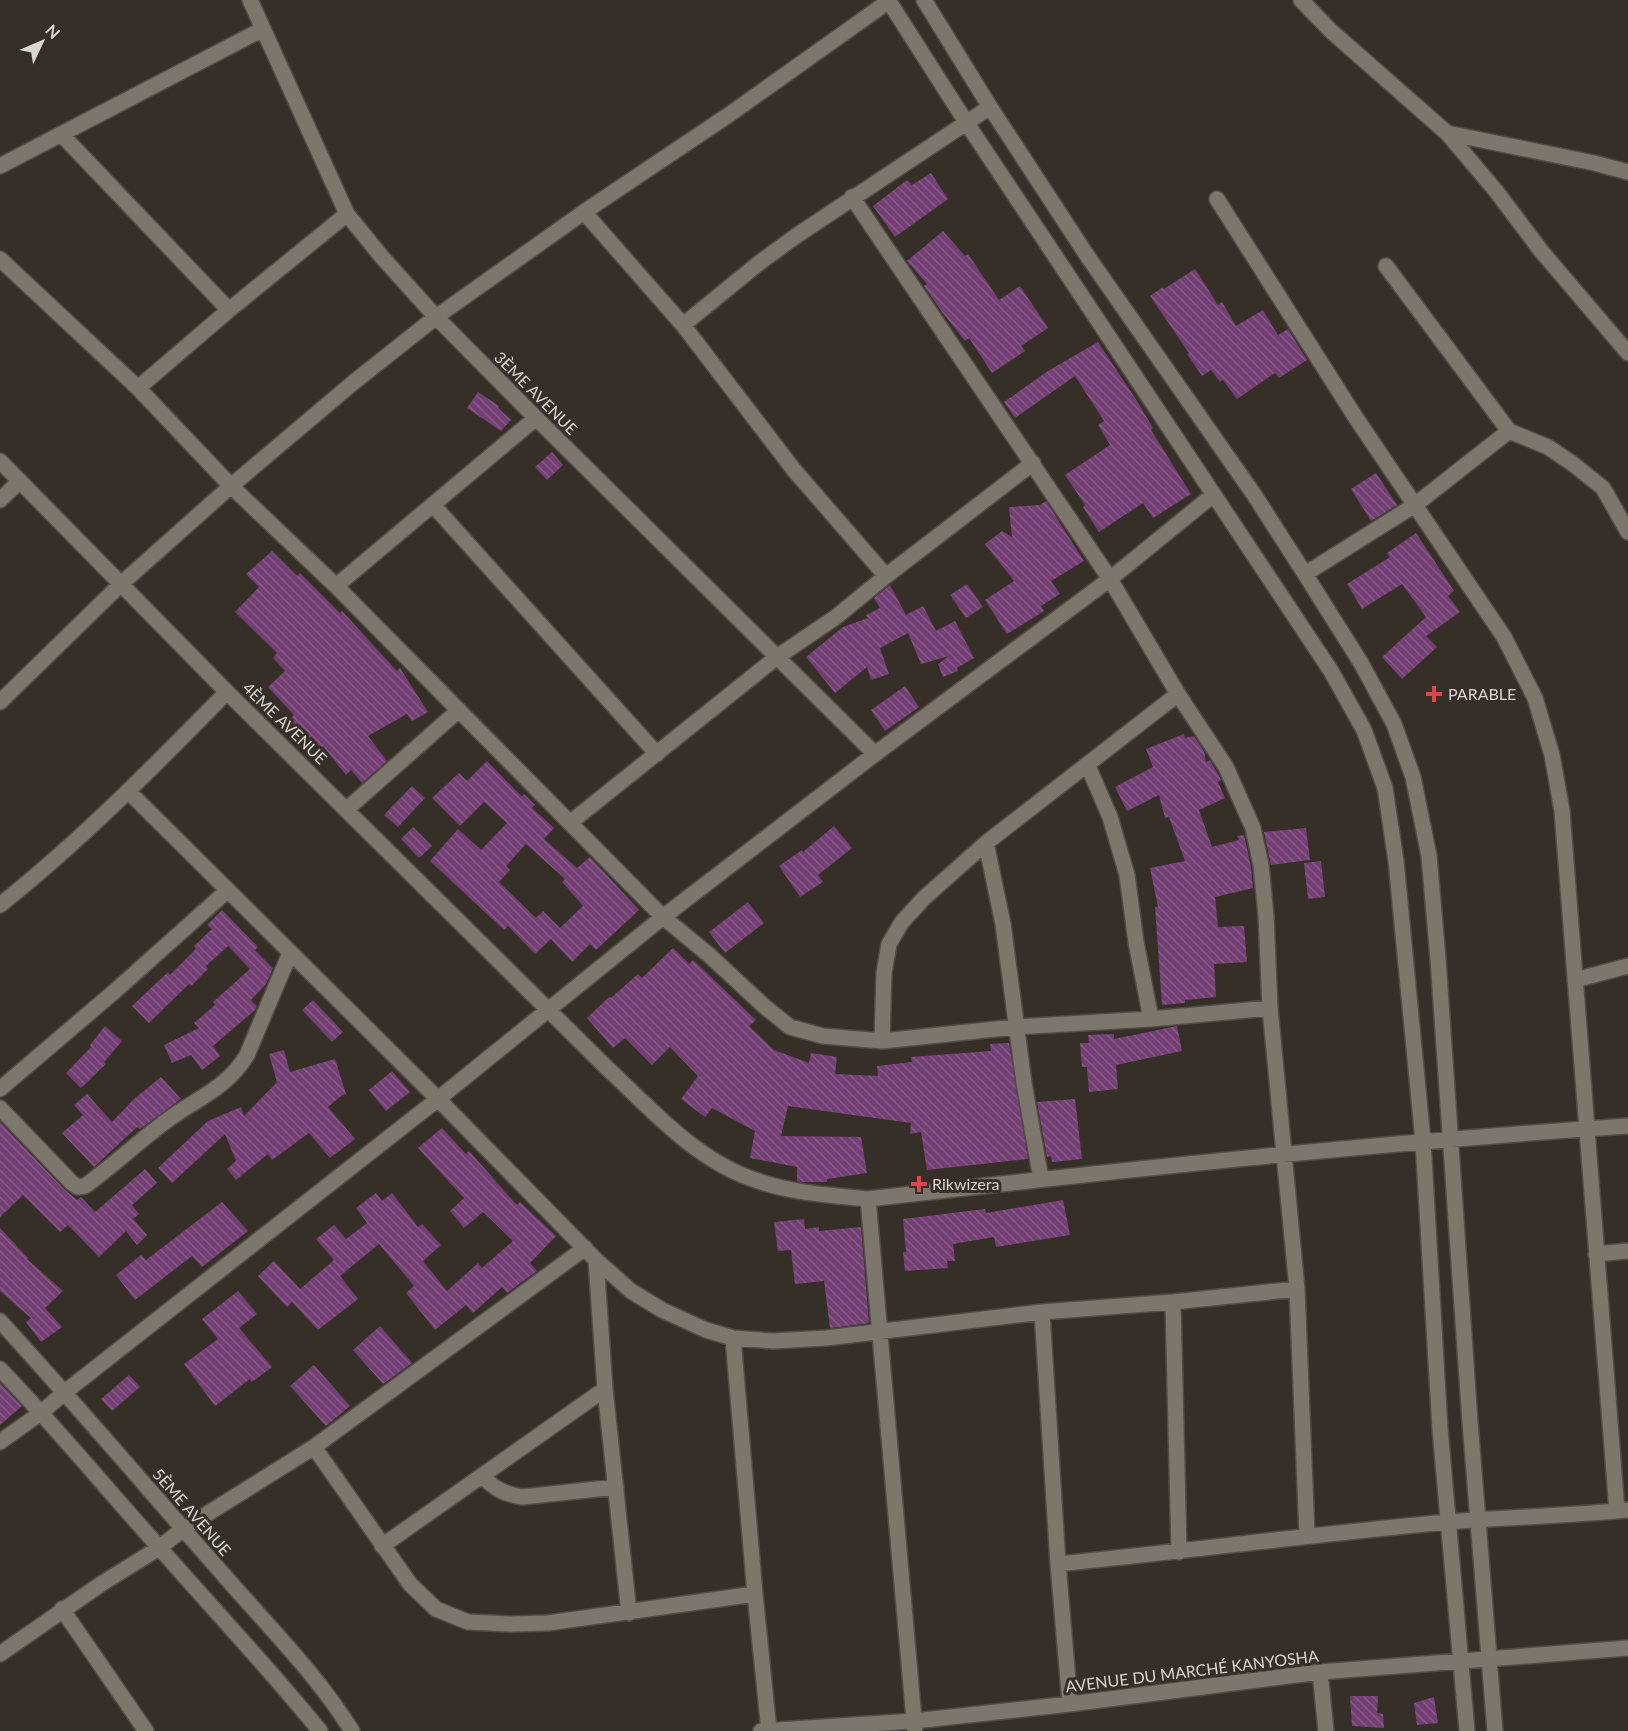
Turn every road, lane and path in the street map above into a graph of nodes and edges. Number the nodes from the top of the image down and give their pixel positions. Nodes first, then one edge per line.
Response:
1 (250, 0) edge
2 (888, 0) edge
3 (924, 0) edge
4 (1301, 0) edge
5 (263, 29) junction
6 (990, 107) junction
7 (966, 122) junction
8 (61, 134) junction
9 (1447, 134) junction
10 (0, 166) edge
11 (1628, 172) edge
12 (852, 197) junction
13 (1217, 200) dead end
14 (584, 212) junction
15 (347, 214) junction
16 (0, 259) edge
17 (1386, 266) dead end
18 (229, 310) junction
19 (436, 317) junction
20 (683, 325) junction
21 (1628, 353) edge
22 (138, 388) junction
23 (536, 418) junction
24 (1509, 431) junction
25 (0, 461) edge
26 (1033, 463) junction
27 (20, 481) junction
28 (231, 486) junction
29 (1213, 495) junction
30 (0, 500) edge
31 (433, 505) junction
32 (1415, 505) junction
33 (1628, 532) edge
34 (1305, 574) junction
35 (886, 576) junction
36 (1110, 579) junction
37 (121, 584) junction
38 (336, 586) junction
39 (777, 657) junction
40 (227, 692) junction
41 (1178, 694) junction
42 (0, 702) edge
43 (459, 710) junction
44 (657, 754) junction
45 (875, 754) junction
46 (1088, 766) junction
47 (129, 792) junction
48 (347, 809) junction
49 (571, 822) junction
50 (986, 843) junction
51 (228, 890) junction
52 (0, 905) edge
53 (663, 917) junction
54 (290, 953) junction
55 (1628, 966) edge
56 (1575, 980) junction
57 (1270, 1008) junction
58 (548, 1009) junction
59 (1151, 1019) junction
60 (1016, 1027) junction
61 (882, 1041) junction
62 (0, 1089) edge
63 (438, 1099) junction
64 (0, 1108) edge
65 (1628, 1126) edge
66 (1588, 1129) junction
67 (1450, 1139) junction
68 (1423, 1141) junction
69 (1284, 1154) junction
70 (1041, 1179) junction
71 (868, 1199) junction
72 (585, 1248) junction
73 (1628, 1251) edge
74 (1596, 1254) junction
75 (596, 1260) junction
76 (1297, 1289) junction
77 (1173, 1302) junction
78 (1042, 1312) junction
79 (0, 1321) edge
80 (881, 1331) junction
81 (733, 1338) junction
82 (0, 1369) edge
83 (605, 1389) junction
84 (65, 1392) junction
85 (42, 1412) junction
86 (0, 1442) edge
87 (314, 1447) junction
88 (482, 1476) junction
89 (616, 1487) junction
90 (1622, 1510) edge
91 (1478, 1520) junction
92 (1450, 1522) junction
93 (183, 1529) junction
94 (1307, 1536) junction
95 (382, 1546) junction
96 (159, 1548) junction
97 (1179, 1552) junction
98 (1058, 1564) junction
99 (755, 1594) junction
100 (62, 1610) junction
101 (629, 1613) junction
102 (1628, 1648) edge
103 (0, 1654) edge
104 (1488, 1658) junction
105 (1462, 1661) junction
106 (1320, 1672) junction
107 (1070, 1704) junction
108 (915, 1726) edge
109 (146, 1731) edge
110 (320, 1731) edge
111 (352, 1731) edge
112 (767, 1731) edge
113 (1326, 1731) edge
114 (1467, 1731) edge
115 (1495, 1731) edge

1 - 5 street, 3ÈME AVENUE
2 - 7 street
2 - 14 street
3 - 6 street
4 - 9 street
5 - 8 street
5 - 15 street, 3ÈME AVENUE
6 - 7 street
6 - 34 street
7 - 12 street
7 - 29 street
8 - 10 street
8 - 18 street
9 - 11 street
9 - 21 street
12 - 20 street
12 - 26 street
13 - 32 street
14 - 19 street
14 - 20 street
15 - 18 street
15 - 19 street, 3ÈME AVENUE
16 - 22 street
17 - 24 street
18 - 22 street
19 - 23 street, 3ÈME AVENUE
19 - 28 street
20 - 35 street
22 - 28 street
23 - 31 street
23 - 39 street, 3ÈME AVENUE
24 - 32 street
24 - 33 street
25 - 27 street, 4ÈME AVENUE
26 - 35 street
26 - 36 street
27 - 30 street
27 - 37 street, 4ÈME AVENUE
28 - 37 street
28 - 38 street
29 - 36 street
29 - 68 street
31 - 38 street
31 - 44 street
32 - 34 street
32 - 56 street
34 - 67 street
35 - 39 street
36 - 41 street
36 - 45 street
37 - 40 street, 4ÈME AVENUE
37 - 42 street
38 - 43 street
39 - 44 street
39 - 45 street, 3ÈME AVENUE
40 - 47 street
40 - 48 street, 4ÈME AVENUE
41 - 46 street
41 - 57 street
43 - 48 street
43 - 49 street
44 - 49 street
45 - 53 street
46 - 50 street
46 - 59 street
47 - 51 street
47 - 52 street
48 - 58 street, 4ÈME AVENUE
49 - 53 street
50 - 60 street
50 - 61 street
51 - 54 street
51 - 62 street
53 - 58 street
53 - 61 street
54 - 63 street
54 - 64 street
55 - 56 street
56 - 66 street
57 - 59 street
57 - 69 street
58 - 63 street
58 - 71 street, 4ÈME AVENUE
59 - 60 street
60 - 61 street
60 - 70 street
63 - 72 street
63 - 84 street
65 - 66 street, 4ÈME AVENUE
66 - 67 street, 4ÈME AVENUE
66 - 74 street
67 - 68 street, 4ÈME AVENUE
67 - 91 street
68 - 69 street, 4ÈME AVENUE
68 - 92 street
69 - 70 street, 4ÈME AVENUE
69 - 76 street
70 - 71 street, 4ÈME AVENUE
71 - 80 street
72 - 75 street
72 - 87 street
73 - 74 street
74 - 90 street
75 - 81 street
75 - 83 street
76 - 77 street
76 - 94 street
77 - 78 street
77 - 97 street
78 - 80 street
78 - 98 street
79 - 84 street, 5ÈME AVENUE
80 - 81 street
80 - 108 street
81 - 99 street
82 - 85 street
83 - 88 street
83 - 89 street
84 - 85 street
84 - 93 street, 5ÈME AVENUE
85 - 86 street
85 - 96 street
87 - 93 street
87 - 95 street
88 - 89 street
88 - 95 street
89 - 101 street
90 - 91 street
91 - 92 street
91 - 104 street
92 - 94 street
92 - 105 street
93 - 96 street
93 - 111 street, 5ÈME AVENUE
94 - 97 street
95 - 101 street
96 - 100 street
96 - 110 street
97 - 98 street
98 - 107 street
99 - 101 street
99 - 112 street
100 - 103 street
100 - 109 street
102 - 104 street, AVENUE DU MARCHÉ KANYOSHA
104 - 105 street, AVENUE DU MARCHÉ KANYOSHA
104 - 115 street
105 - 106 street, AVENUE DU MARCHÉ KANYOSHA
105 - 114 street
106 - 107 street, AVENUE DU MARCHÉ KANYOSHA
106 - 113 street
107 - 108 street, AVENUE DU MARCHÉ KANYOSHA
108 - 112 street, AVENUE DU MARCHÉ KANYOSHA

